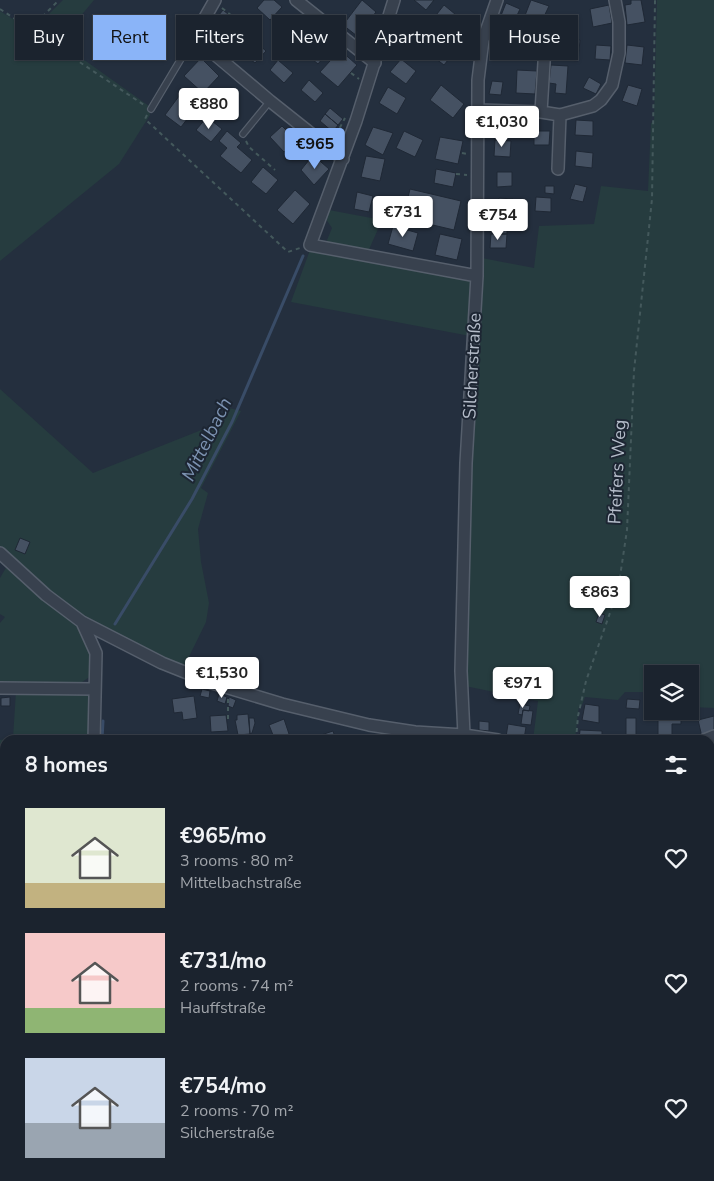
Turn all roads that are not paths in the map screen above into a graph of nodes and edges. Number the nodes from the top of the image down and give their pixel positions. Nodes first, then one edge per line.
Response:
1 (296, 0) edge
2 (394, 0) edge
3 (497, 0) edge
4 (615, 0) edge
5 (215, 1) edge
6 (207, 15) edge
7 (180, 60) edge
8 (221, 60) edge
9 (544, 60) edge
10 (375, 63) junction
11 (270, 101) junction
12 (151, 109) road end
13 (479, 110) junction
14 (541, 112) junction
15 (560, 115) junction
16 (243, 134) road end
17 (343, 159) junction
18 (558, 169) dead end
19 (477, 276) junction
20 (0, 553) edge
21 (82, 622) junction
22 (111, 638) junction
23 (96, 653) junction
24 (0, 688) edge
25 (94, 690) junction
26 (94, 735) edge
27 (464, 735) joint

1 - 10 street
2 - 10 street
3 - 13 street, Silcherstraße
4 - 15 street
5 - 6 street
7 - 12 lane
8 - 11 street
9 - 14 street
10 - 17 street
11 - 16 lane
11 - 17 street
13 - 14 street
13 - 19 street, Silcherstraße
14 - 15 street
15 - 18 street
17 - 19 street
19 - 27 street, Silcherstraße
20 - 21 street
21 - 22 street
21 - 23 street
22 - 23 street
22 - 27 street
23 - 25 street
24 - 25 street
25 - 26 street

